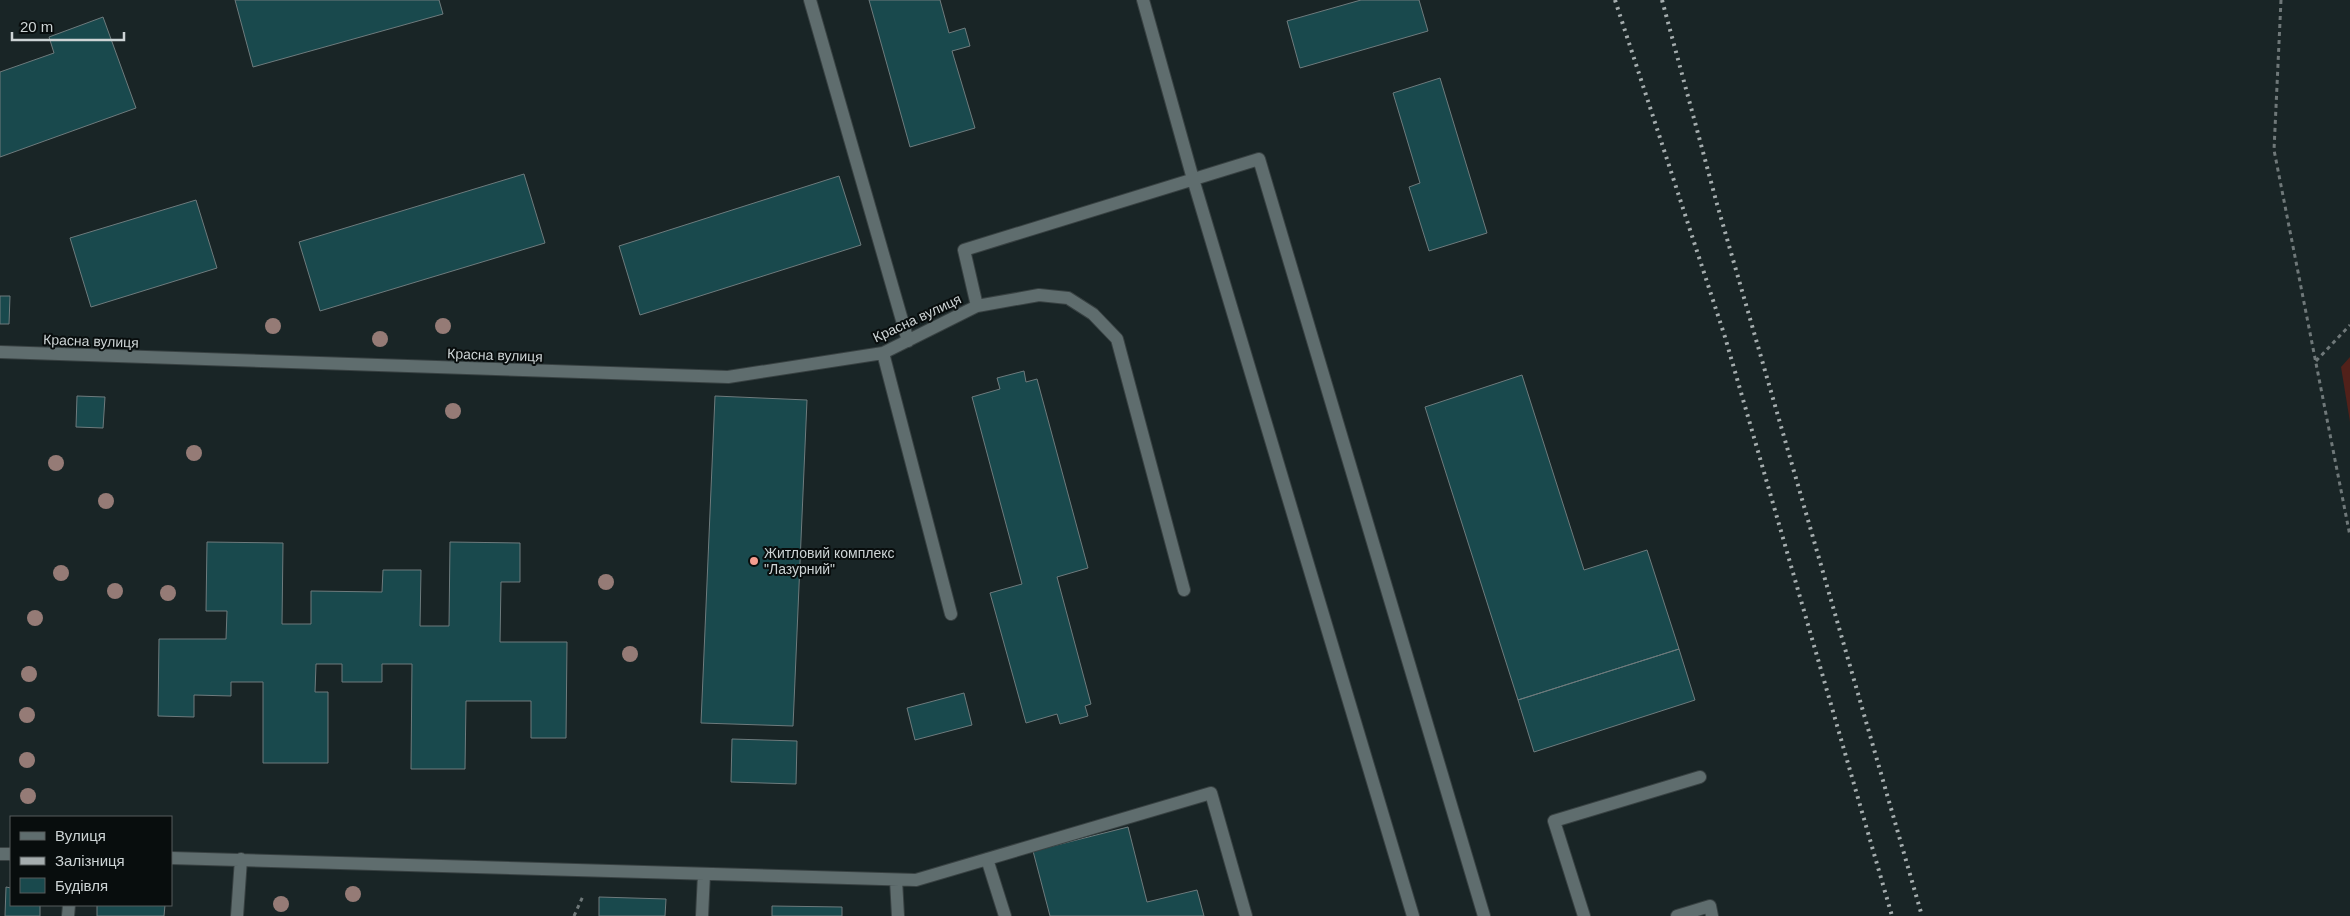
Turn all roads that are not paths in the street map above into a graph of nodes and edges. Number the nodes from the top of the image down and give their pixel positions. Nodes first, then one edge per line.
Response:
1 (810, 0) edge
2 (1143, 0) edge
3 (1193, 179) junction
4 (977, 306) junction
5 (908, 341) junction
6 (0, 352) edge
7 (883, 353) junction
8 (1184, 590) dead end
9 (951, 614) dead end
10 (1700, 777) dead end
11 (172, 858) edge
12 (988, 859) junction
13 (241, 860) junction
14 (704, 874) junction
15 (896, 880) junction
16 (237, 916) edge
17 (702, 916) edge
18 (898, 916) edge
19 (1005, 916) edge
20 (1246, 916) edge
21 (1413, 916) edge
22 (1484, 916) edge
23 (1584, 916) edge
24 (1677, 916) edge
25 (1712, 916) edge

1 - 5 street
2 - 3 street
3 - 4 street
3 - 21 street
3 - 22 street
4 - 5 street, Красна вулиця
4 - 8 street, Красна вулиця
5 - 7 street, Красна вулиця
6 - 7 street, Красна вулиця
7 - 9 street
10 - 23 street
11 - 13 street
12 - 15 street
12 - 19 street
12 - 20 street
13 - 14 street
13 - 16 street
14 - 15 street
14 - 17 street
15 - 18 street
24 - 25 street

